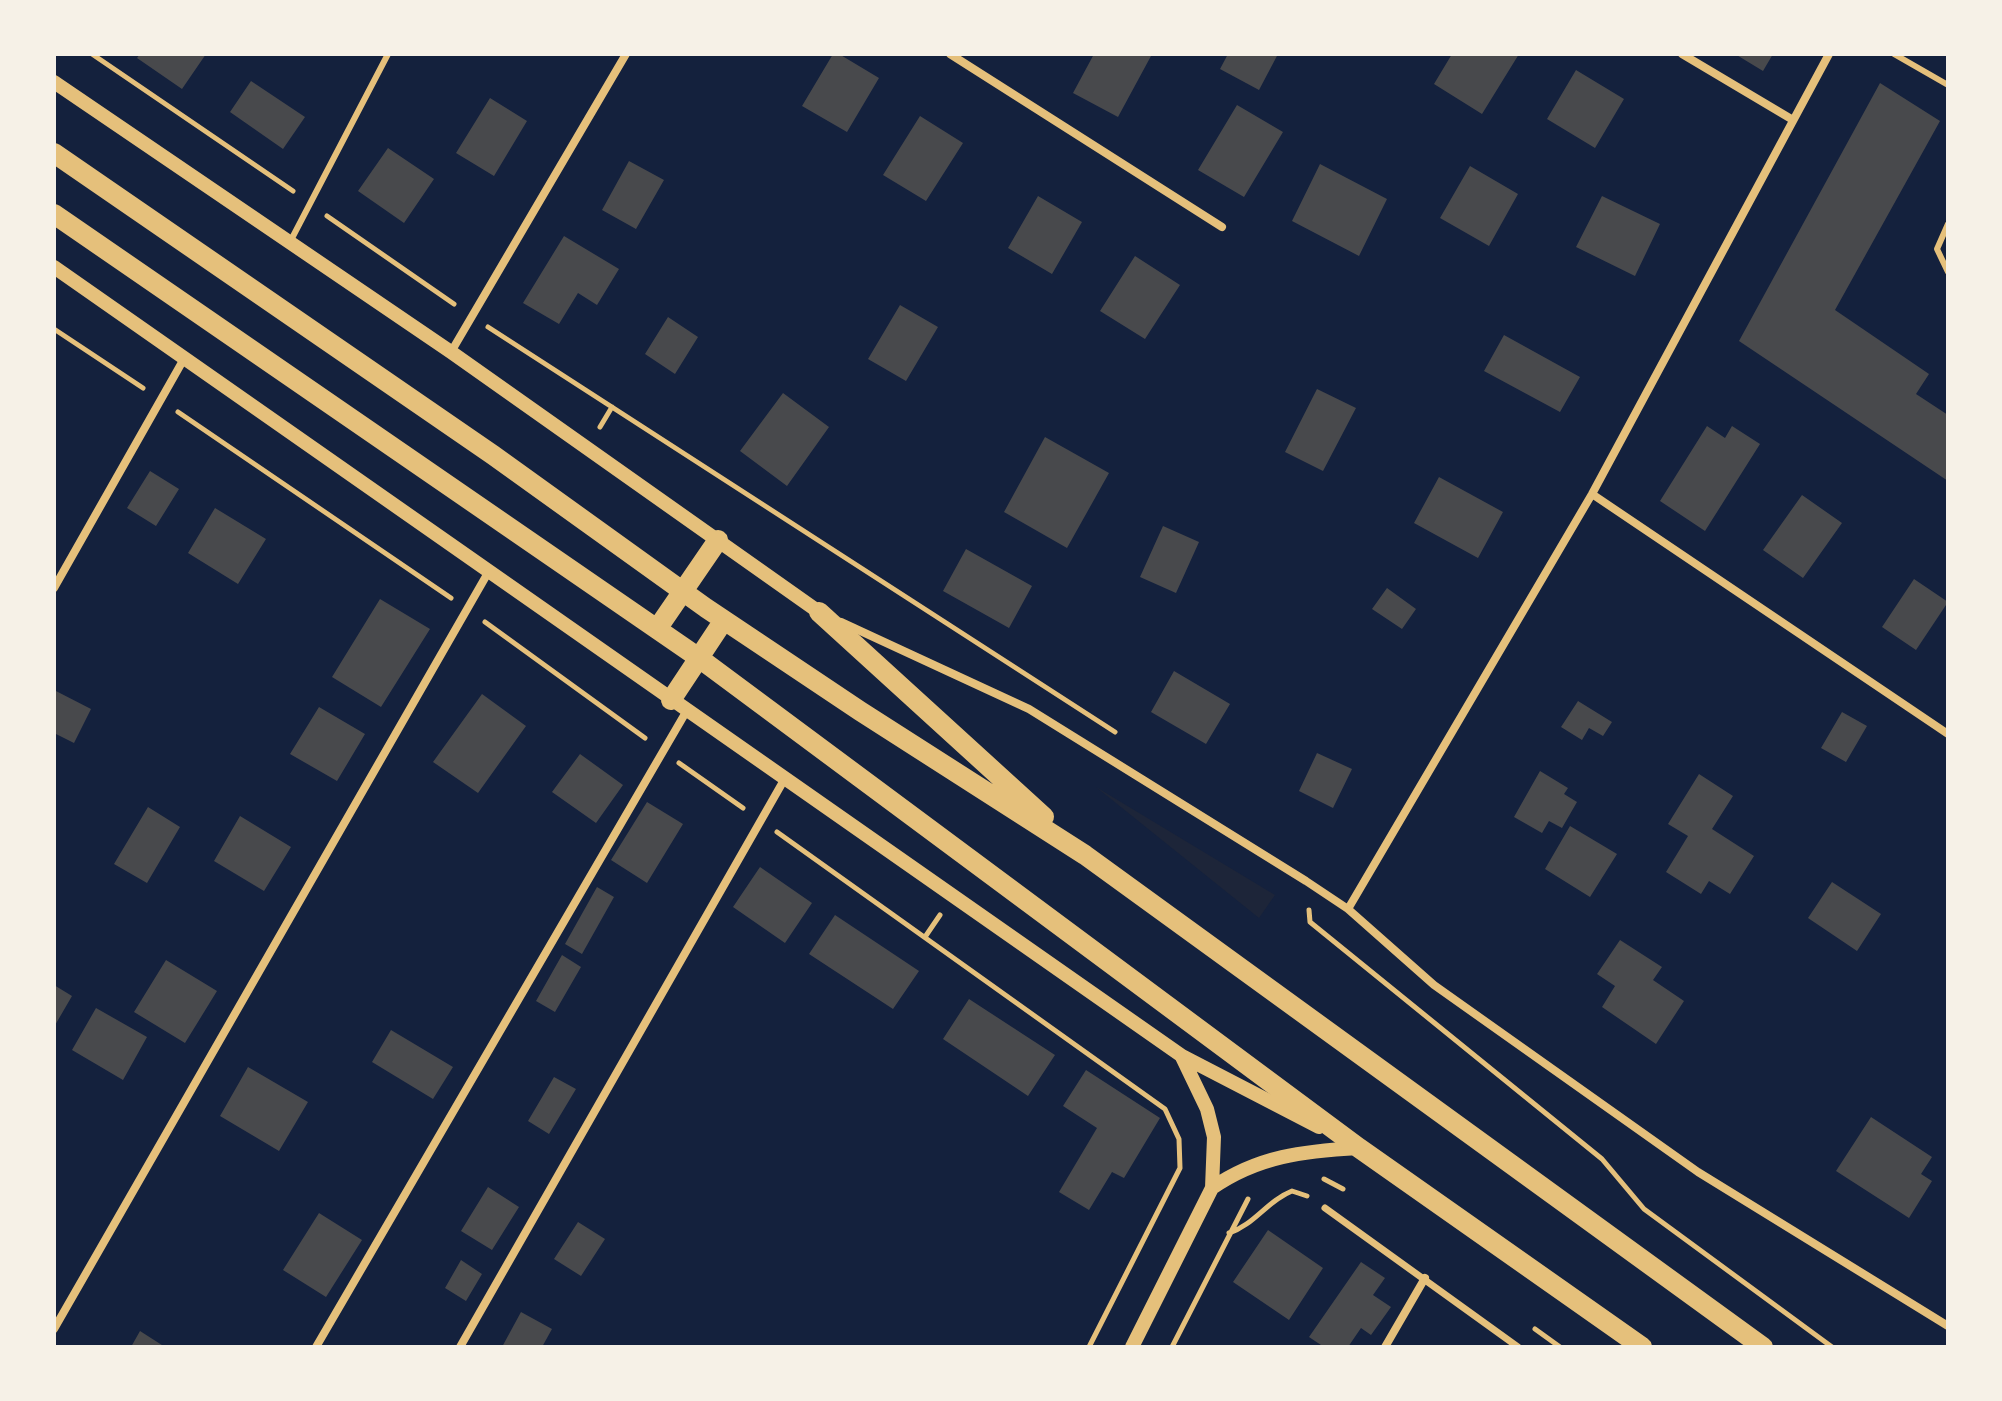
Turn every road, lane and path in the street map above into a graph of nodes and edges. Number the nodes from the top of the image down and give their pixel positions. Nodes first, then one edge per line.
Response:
1 (92, 54) edge
2 (388, 54) edge
3 (626, 54) edge
4 (950, 54) edge
5 (1682, 54) edge
6 (1829, 54) edge
7 (1894, 54) edge
8 (54, 82) edge
9 (1948, 85) edge
10 (1793, 120) junction
11 (54, 153) edge
12 (310, 204) junction
13 (54, 214) edge
14 (1948, 224) edge
15 (1222, 227) dead end
16 (290, 242) junction
17 (54, 267) edge
18 (1948, 272) edge
19 (471, 316) junction
20 (54, 329) edge
21 (451, 352) junction
22 (185, 357) junction
23 (161, 400) junction
24 (1592, 494) junction
25 (718, 540) junction
26 (489, 571) junction
27 (54, 588) edge
28 (683, 592) junction
29 (467, 609) junction
30 (819, 612) junction
31 (724, 620) junction
32 (657, 629) junction
33 (699, 658) junction
34 (678, 706) junction
35 (1948, 734) edge
36 (1121, 735) dead end
37 (661, 750) junction
38 (784, 780) junction
39 (759, 819) junction
40 (1085, 855) junction
41 (1348, 909) junction
42 (1310, 922) dead end
43 (1182, 1056) junction
44 (1359, 1148) junction
45 (1212, 1188) junction
46 (1250, 1196) dead end
47 (1325, 1208) joint
48 (1228, 1233) junction
49 (1425, 1278) junction
50 (1948, 1326) edge
51 (54, 1329) edge
52 (316, 1347) edge
53 (460, 1347) edge
54 (1089, 1347) edge
55 (1132, 1347) edge
56 (1172, 1347) edge
57 (1385, 1347) edge
58 (1518, 1347) edge
59 (1642, 1347) edge
60 (1763, 1347) edge
61 (1832, 1347) edge

1 - 12 path
2 - 12 lane
3 - 19 street
4 - 15 street
5 - 10 street
6 - 10 street
7 - 9 lane
8 - 16 street
10 - 24 street
11 - 28 main road
12 - 16 lane
12 - 19 path
13 - 32 main road
14 - 18 lane
16 - 21 street
17 - 22 street
19 - 21 street
19 - 36 path
20 - 23 path
21 - 25 street
22 - 23 street
22 - 26 street
23 - 27 street
23 - 29 path
24 - 35 street
24 - 41 street
25 - 28 main road
25 - 30 street
26 - 29 street
26 - 34 street
28 - 31 main road
28 - 32 main road
29 - 37 path
29 - 51 street
30 - 40 main road
30 - 41 street
31 - 33 main road
31 - 40 main road
32 - 33 main road
33 - 34 main road
33 - 44 main road
34 - 37 street
34 - 38 street
37 - 39 path
37 - 52 street
38 - 39 street
38 - 43 street
39 - 53 street
39 - 54 path
40 - 60 main road
41 - 50 street
42 - 61 path
43 - 44 street
43 - 45 street
44 - 45 street
44 - 59 main road
45 - 55 street
46 - 48 path
47 - 48 path
47 - 49 street
48 - 56 path
49 - 57 street
49 - 58 street

